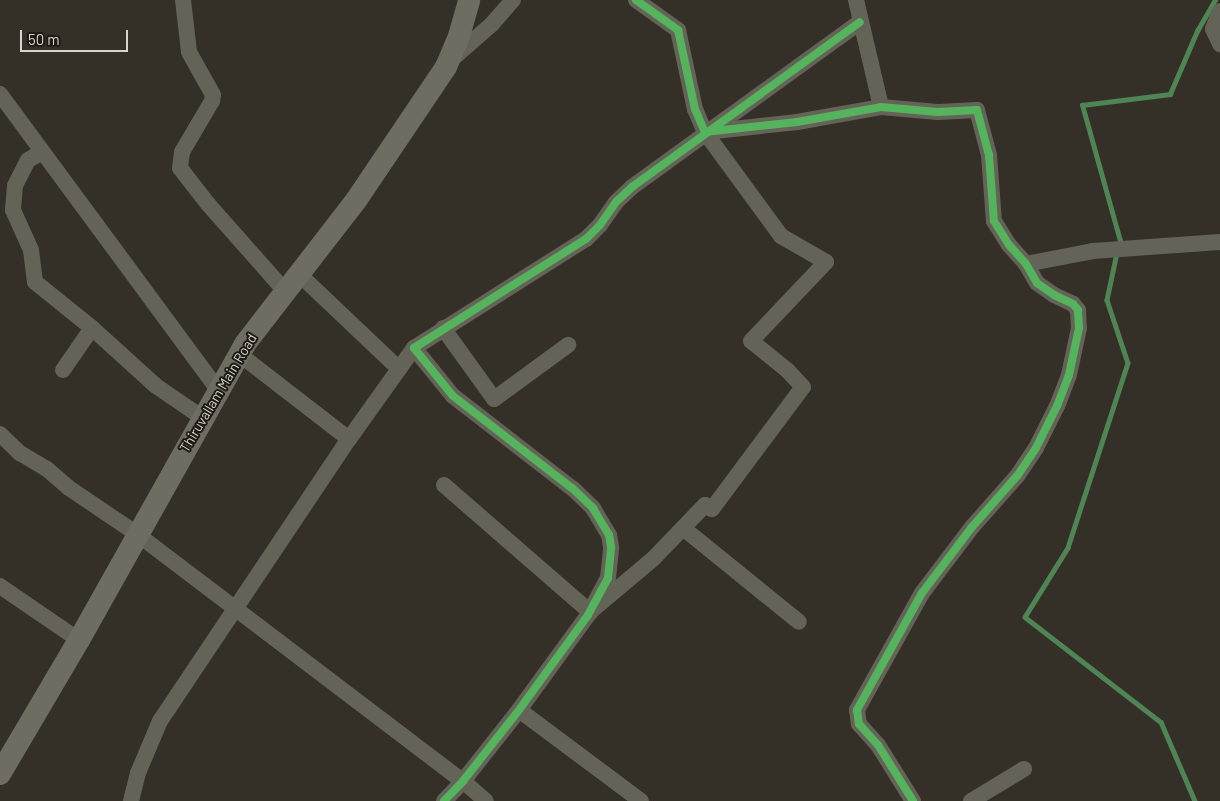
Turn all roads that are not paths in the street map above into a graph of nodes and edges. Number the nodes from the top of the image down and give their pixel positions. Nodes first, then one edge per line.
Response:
1 (183, 0) edge
2 (469, 0) edge
3 (513, 0) edge
4 (636, 0) edge
5 (856, 0) edge
6 (1220, 10) edge
7 (860, 22) junction
8 (1220, 44) edge
9 (450, 61) junction
10 (1, 97) edge
11 (881, 107) junction
12 (705, 132) junction
13 (42, 152) junction
14 (1220, 242) edge
15 (1026, 264) junction
16 (299, 274) junction
17 (285, 291) junction
18 (92, 328) junction
19 (443, 328) junction
20 (568, 345) dead end
21 (414, 348) junction
22 (239, 354) junction
23 (399, 369) junction
24 (63, 370) dead end
25 (218, 390) junction
26 (202, 418) junction
27 (0, 434) edge
28 (349, 439) junction
29 (444, 485) dead end
30 (683, 528) junction
31 (137, 534) junction
32 (0, 586) edge
33 (235, 610) junction
34 (590, 612) junction
35 (799, 622) dead end
36 (79, 640) junction
37 (519, 710) junction
38 (1024, 769) dead end
39 (0, 774) edge
40 (463, 781) junction
41 (131, 801) edge
42 (444, 801) edge
43 (486, 801) edge
44 (641, 801) edge
45 (913, 801) edge
46 (971, 801) edge

1 - 17 street
2 - 9 main road, Thiruvallam Main Road
3 - 9 street
4 - 12 street
5 - 7 street
6 - 8 street
7 - 11 street
7 - 12 street
9 - 16 main road, Thiruvallam Main Road
10 - 13 street
11 - 12 street
11 - 15 street
12 - 19 street
12 - 30 street
13 - 18 street
13 - 25 street
14 - 15 street
15 - 45 street
16 - 17 main road, Thiruvallam Main Road
16 - 23 street
17 - 22 main road, Thiruvallam Main Road
18 - 24 street
18 - 26 street
19 - 20 street
19 - 21 street
21 - 23 street
21 - 34 street
22 - 25 main road, Thiruvallam Main Road
22 - 28 street
23 - 28 street
25 - 26 main road, Thiruvallam Main Road
26 - 31 main road, Thiruvallam Main Road
27 - 31 street
28 - 33 street
29 - 34 street
30 - 34 street
30 - 35 street
31 - 33 street
31 - 36 main road, Thiruvallam Main Road
32 - 36 street
33 - 40 street
33 - 41 street
34 - 37 street
36 - 39 main road, Thiruvallam Main Road
37 - 40 street
37 - 44 street
38 - 46 street
40 - 42 street
40 - 43 street

